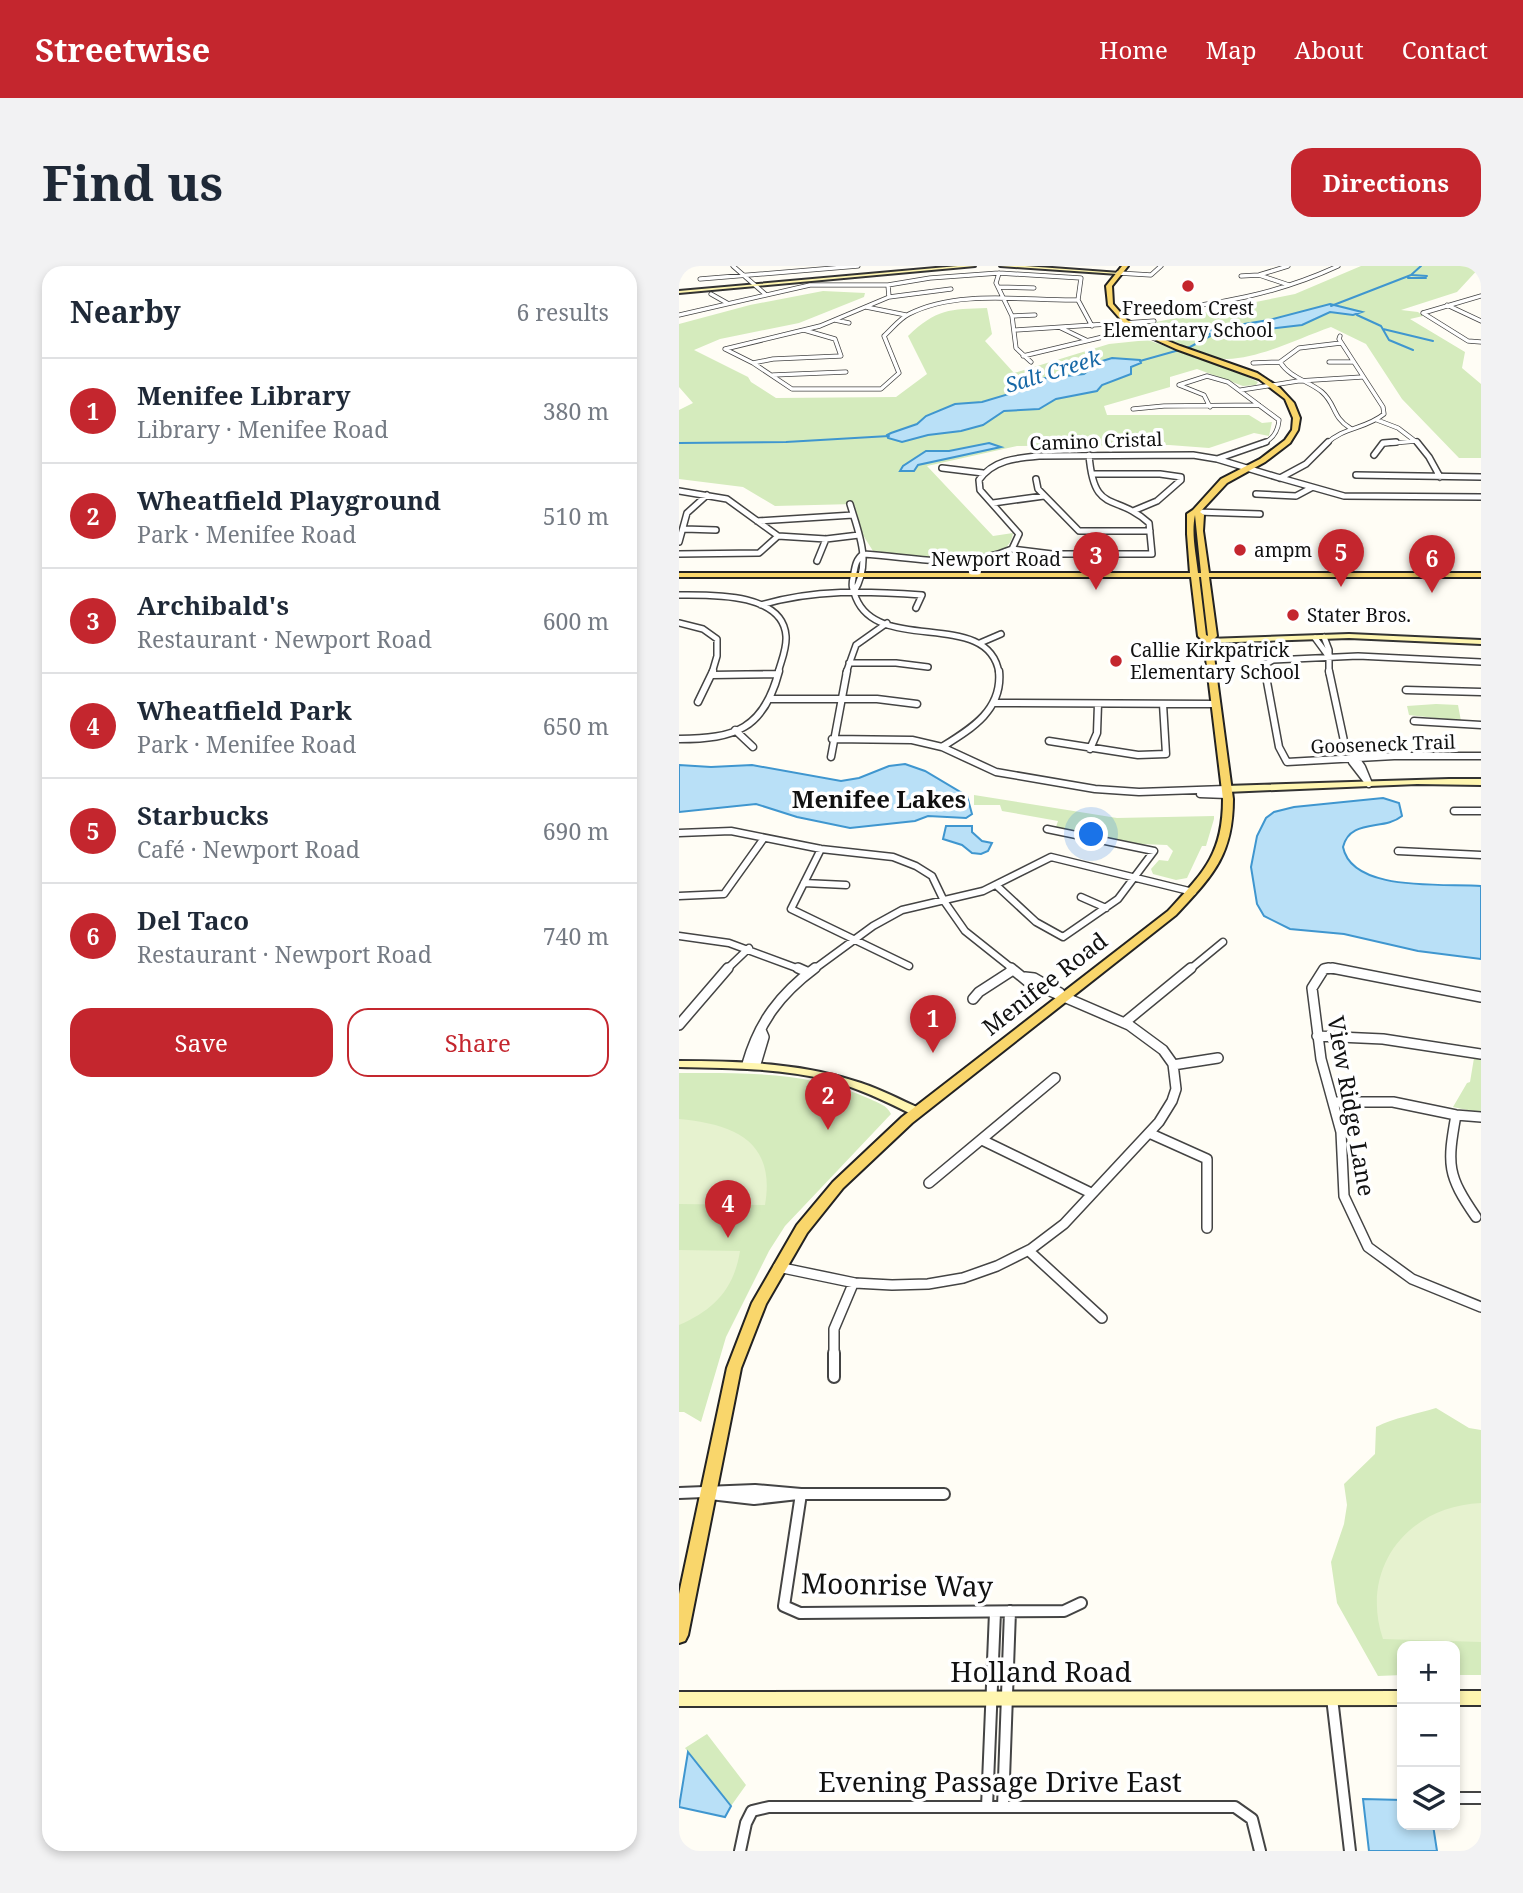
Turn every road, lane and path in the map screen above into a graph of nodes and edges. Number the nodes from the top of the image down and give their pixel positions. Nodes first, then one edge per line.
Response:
1 (733, 266) edge
2 (858, 266) edge
3 (962, 266) edge
4 (973, 266) edge
5 (1002, 266) edge
6 (1045, 266) edge
7 (1125, 266) edge
8 (1161, 266) edge
9 (1266, 266) edge
10 (1288, 266) edge
11 (1338, 266) edge
12 (846, 267) edge
13 (805, 268) edge
14 (1061, 268) junction
15 (1280, 269) junction
16 (999, 273) junction
17 (1118, 273) junction
18 (968, 274) junction
19 (747, 275) junction
20 (852, 275) junction
21 (1259, 275) junction
22 (1241, 276) dead end
23 (700, 279) dead end
24 (753, 284) junction
25 (854, 285) junction
26 (888, 285) junction
27 (1291, 285) junction
28 (998, 287) junction
29 (1034, 288) dead end
30 (951, 289) dead end
31 (679, 292) edge
32 (765, 294) junction
33 (711, 295) dead end
34 (1481, 296) edge
35 (889, 297) junction
36 (1006, 300) junction
37 (1078, 300) junction
38 (727, 303) junction
39 (1145, 304) dead end
40 (1447, 305) junction
41 (679, 307) edge
42 (866, 307) junction
43 (1150, 311) junction
44 (691, 312) junction
45 (679, 315) edge
46 (906, 315) junction
47 (1035, 315) dead end
48 (1012, 316) junction
49 (835, 320) junction
50 (1481, 321) edge
51 (849, 323) dead end
52 (1129, 323) junction
53 (1092, 326) junction
54 (1061, 328) junction
55 (804, 330) junction
56 (1016, 330) junction
57 (1107, 336) dead end
58 (1340, 336) dead end
59 (1087, 340) junction
60 (1481, 342) edge
61 (1341, 343) junction
62 (791, 350) dead end
63 (1023, 356) junction
64 (795, 357) junction
65 (1031, 362) dead end
66 (1280, 362) junction
67 (1329, 362) dead end
68 (1353, 362) junction
69 (753, 363) junction
70 (1253, 363) dead end
71 (846, 372) dead end
72 (773, 375) junction
73 (1362, 377) junction
74 (1306, 381) junction
75 (1273, 385) junction
76 (1241, 390) junction
77 (1259, 405) junction
78 (1210, 407) junction
79 (1133, 410) dead end
80 (1377, 420) junction
81 (1350, 428) junction
82 (1416, 441) junction
83 (1089, 455) junction
84 (1374, 455) dead end
85 (1217, 459) junction
86 (942, 468) dead end
87 (1248, 468) junction
88 (983, 473) junction
89 (1092, 474) junction
90 (1356, 475) dead end
91 (1440, 477) junction
92 (1481, 477) edge
93 (1280, 478) junction
94 (1036, 479) dead end
95 (1311, 488) junction
96 (679, 491) edge
97 (1256, 494) dead end
98 (706, 495) junction
99 (1044, 496) junction
100 (1481, 497) edge
101 (993, 503) junction
102 (850, 504) dead end
103 (1133, 511) junction
104 (1196, 512) junction
105 (1260, 514) dead end
106 (853, 515) junction
107 (757, 521) junction
108 (684, 530) junction
109 (716, 530) dead end
110 (1150, 531) junction
111 (778, 536) junction
112 (859, 536) junction
113 (826, 539) junction
114 (679, 542) edge
115 (1012, 549) junction
116 (679, 554) edge
117 (863, 554) junction
118 (817, 561) dead end
119 (679, 573) edge
120 (858, 573) junction
121 (1195, 573) junction
122 (1206, 573) junction
123 (1481, 573) edge
124 (854, 592) junction
125 (679, 594) edge
126 (761, 605) junction
127 (916, 608) dead end
128 (679, 623) edge
129 (887, 623) junction
130 (1001, 634) dead end
131 (1319, 637) junction
132 (1208, 640) junction
133 (1481, 642) edge
134 (980, 643) junction
135 (1328, 647) junction
136 (1320, 648) junction
137 (1329, 657) junction
138 (1481, 662) edge
139 (849, 663) junction
140 (928, 667) dead end
141 (778, 674) junction
142 (712, 675) junction
143 (1406, 690) dead end
144 (1481, 692) edge
145 (841, 698) junction
146 (771, 699) junction
147 (698, 702) dead end
148 (996, 703) junction
149 (917, 704) dead end
150 (1098, 704) junction
151 (1163, 704) junction
152 (1215, 704) junction
153 (1414, 721) dead end
154 (1481, 725) edge
155 (735, 730) junction
156 (679, 739) edge
157 (832, 739) junction
158 (1049, 741) dead end
159 (754, 747) dead end
160 (942, 747) junction
161 (1090, 749) junction
162 (1481, 756) edge
163 (831, 757) dead end
164 (1354, 758) junction
165 (1481, 782) edge
166 (1369, 784) junction
167 (1227, 792) junction
168 (1454, 811) dead end
169 (1481, 811) edge
170 (1047, 829) dead end
171 (679, 833) edge
172 (764, 838) junction
173 (821, 849) junction
174 (1398, 851) dead end
175 (1481, 855) edge
176 (1136, 876) junction
177 (804, 883) junction
178 (846, 885) dead end
179 (996, 885) junction
180 (1193, 892) junction
181 (679, 896) edge
182 (1081, 897) dead end
183 (944, 901) junction
184 (1106, 908) junction
185 (679, 936) edge
186 (855, 939) junction
187 (1223, 942) dead end
188 (749, 948) junction
189 (909, 966) dead end
190 (1013, 970) junction
191 (807, 972) junction
192 (1065, 996) junction
193 (1481, 997) edge
194 (973, 999) dead end
195 (1124, 1023) junction
196 (679, 1025) edge
197 (1317, 1036) junction
198 (1481, 1054) edge
199 (1218, 1058) dead end
200 (679, 1064) edge
201 (751, 1064) junction
202 (1173, 1065) junction
203 (1055, 1078) dead end
204 (1335, 1102) junction
205 (917, 1112) junction
206 (1456, 1115) junction
207 (1481, 1117) edge
208 (1149, 1133) junction
209 (982, 1140) junction
210 (929, 1184) dead end
211 (1091, 1193) junction
212 (1476, 1217) dead end
213 (1207, 1228) dead end
214 (1029, 1251) junction
215 (778, 1267) junction
216 (853, 1284) junction
217 (1481, 1307) edge
218 (1102, 1318) dead end
219 (834, 1377) dead end
220 (679, 1493) edge
221 (708, 1493) junction
222 (801, 1494) junction
223 (944, 1494) dead end
224 (1081, 1603) dead end
225 (1010, 1611) junction
226 (995, 1612) junction
227 (679, 1635) edge
228 (1000, 1698) junction
229 (1332, 1698) junction
230 (1397, 1698) edge
231 (1460, 1698) edge
232 (1481, 1698) edge
233 (679, 1699) edge
234 (1460, 1798) edge
235 (1481, 1798) edge
236 (987, 1807) junction
237 (1003, 1807) junction
238 (740, 1851) edge
239 (1260, 1851) edge
240 (1350, 1851) edge

1 - 19 street
2 - 12 street
3 - 4 street
3 - 18 street
3 - 20 street
5 - 14 street
6 - 14 street
7 - 17 main road
8 - 17 street
9 - 15 street
10 - 15 street
11 - 27 street
12 - 13 street
12 - 20 street
13 - 19 street
14 - 17 street
15 - 21 street
16 - 18 street
16 - 28 street
16 - 37 street
17 - 52 main road
18 - 26 street
19 - 23 street
19 - 24 street
20 - 24 street
20 - 25 street
21 - 22 street
21 - 27 street
24 - 31 street
24 - 32 street
25 - 26 street
25 - 32 street
26 - 35 street
27 - 43 street
28 - 29 street
28 - 36 street
30 - 35 street
32 - 38 street
33 - 38 street
34 - 40 street
35 - 42 street
36 - 37 street
36 - 46 street
36 - 48 street
37 - 53 street
38 - 44 street
39 - 43 street
40 - 50 street
40 - 60 street
41 - 44 street
42 - 46 street
42 - 49 street
43 - 52 street
44 - 45 street
46 - 72 street
47 - 48 street
48 - 56 street
49 - 51 street
49 - 55 street
52 - 53 street
52 - 75 main road
53 - 54 street
54 - 56 street
54 - 59 street
55 - 64 street
55 - 69 street
56 - 63 street
57 - 59 street
58 - 61 street
59 - 63 street
61 - 66 street
61 - 68 street
62 - 64 street
63 - 65 street
64 - 69 street
66 - 70 street
66 - 74 street
67 - 68 street
68 - 73 street
69 - 72 street
71 - 72 street
73 - 74 street
73 - 80 street
74 - 75 street
74 - 81 street
75 - 76 street
75 - 87 main road
76 - 77 street
76 - 78 street
77 - 78 street
77 - 85 street
78 - 79 street
80 - 81 street
80 - 82 street
81 - 93 street
82 - 84 street
82 - 91 street
83 - 85 street, Camino Cristal
83 - 88 street, Camino Cristal
83 - 89 street
85 - 87 street, Camino Cristal
86 - 88 street
87 - 93 street, Camino Cristal
87 - 104 main road
88 - 101 street
89 - 103 street
89 - 103 street
90 - 91 street
91 - 92 street
93 - 95 street, Camino Cristal
94 - 99 street
95 - 97 street
95 - 100 street, Camino Cristal
96 - 98 street
98 - 107 street
98 - 108 street
99 - 101 street
99 - 110 street
101 - 115 street
102 - 106 street
103 - 110 street
104 - 105 street
104 - 121 main road, Menifee Road
104 - 122 main road, Menifee Road
106 - 107 street
106 - 112 street
107 - 111 street
108 - 109 street
108 - 114 street
110 - 115 street
111 - 113 street
111 - 116 street
112 - 113 street
112 - 117 street
113 - 118 street
115 - 117 street
117 - 120 street
119 - 120 main road, Newport Road
120 - 121 main road, Newport Road
120 - 124 street
121 - 122 main road, Newport Road
121 - 132 main road, Menifee Road
122 - 123 main road, Newport Road
122 - 132 main road, Menifee Road
124 - 126 street
124 - 127 street
124 - 129 street
125 - 126 street
126 - 141 street
128 - 142 street
129 - 134 street
129 - 139 street
130 - 134 street
131 - 132 street
131 - 133 street
131 - 135 street
131 - 136 street
132 - 152 main road, Menifee Road
134 - 148 street
135 - 136 street
135 - 137 street
136 - 137 street
137 - 138 street
137 - 164 street
137 - 164 street, Gooseneck Trail
139 - 140 street
139 - 145 street
141 - 142 street
141 - 146 street
142 - 147 street
143 - 144 street
145 - 146 street
145 - 149 street
145 - 157 street
146 - 155 street
148 - 150 street
148 - 160 street
150 - 151 street
150 - 161 street
151 - 152 street
151 - 161 street
152 - 167 main road, Menifee Road
153 - 154 street
155 - 156 street
155 - 159 street
157 - 160 street
157 - 163 street
158 - 161 street
160 - 167 street
162 - 164 street, Gooseneck Trail
164 - 166 street
165 - 166 street
166 - 167 street
167 - 180 main road, Menifee Road
168 - 169 street
170 - 176 street
171 - 172 street
172 - 173 street
172 - 181 street
173 - 177 street
173 - 183 street
174 - 175 street
176 - 179 street
176 - 180 street
176 - 184 street
177 - 178 street
177 - 186 street
179 - 183 street
179 - 184 street
180 - 192 main road, Menifee Road
182 - 184 street
183 - 186 street
183 - 190 street
185 - 188 street
186 - 189 street
186 - 191 street
187 - 195 street
188 - 191 street
188 - 196 street
190 - 192 street
190 - 194 street
191 - 201 street
192 - 195 street
192 - 205 main road, Menifee Road
193 - 197 street, View Ridge Lane
195 - 202 street
197 - 198 street
197 - 204 street, View Ridge Lane
199 - 202 street
200 - 201 street
201 - 205 street
202 - 208 street
203 - 209 street
204 - 206 street
204 - 217 street, View Ridge Lane
205 - 215 main road, Menifee Road
206 - 207 street
206 - 212 street
208 - 211 street
208 - 213 street
209 - 210 street
209 - 211 street
211 - 214 street
214 - 216 street
214 - 218 street
215 - 216 street
215 - 221 main road, Menifee Road
216 - 219 street
220 - 221 street
221 - 222 street
221 - 227 main road, Menifee Road
222 - 223 street
222 - 226 street, Moonrise Way
224 - 225 street, Moonrise Way
225 - 226 street, Moonrise Way
225 - 228 street
226 - 228 street
228 - 229 street, Holland Road
228 - 233 street, Holland Road
228 - 236 street
228 - 237 street
229 - 230 street, Holland Road
229 - 240 street
231 - 232 street
234 - 235 street
236 - 237 street, Evening Passage Drive East
236 - 238 street, Evening Passage Drive East
237 - 239 street, Evening Passage Drive East

